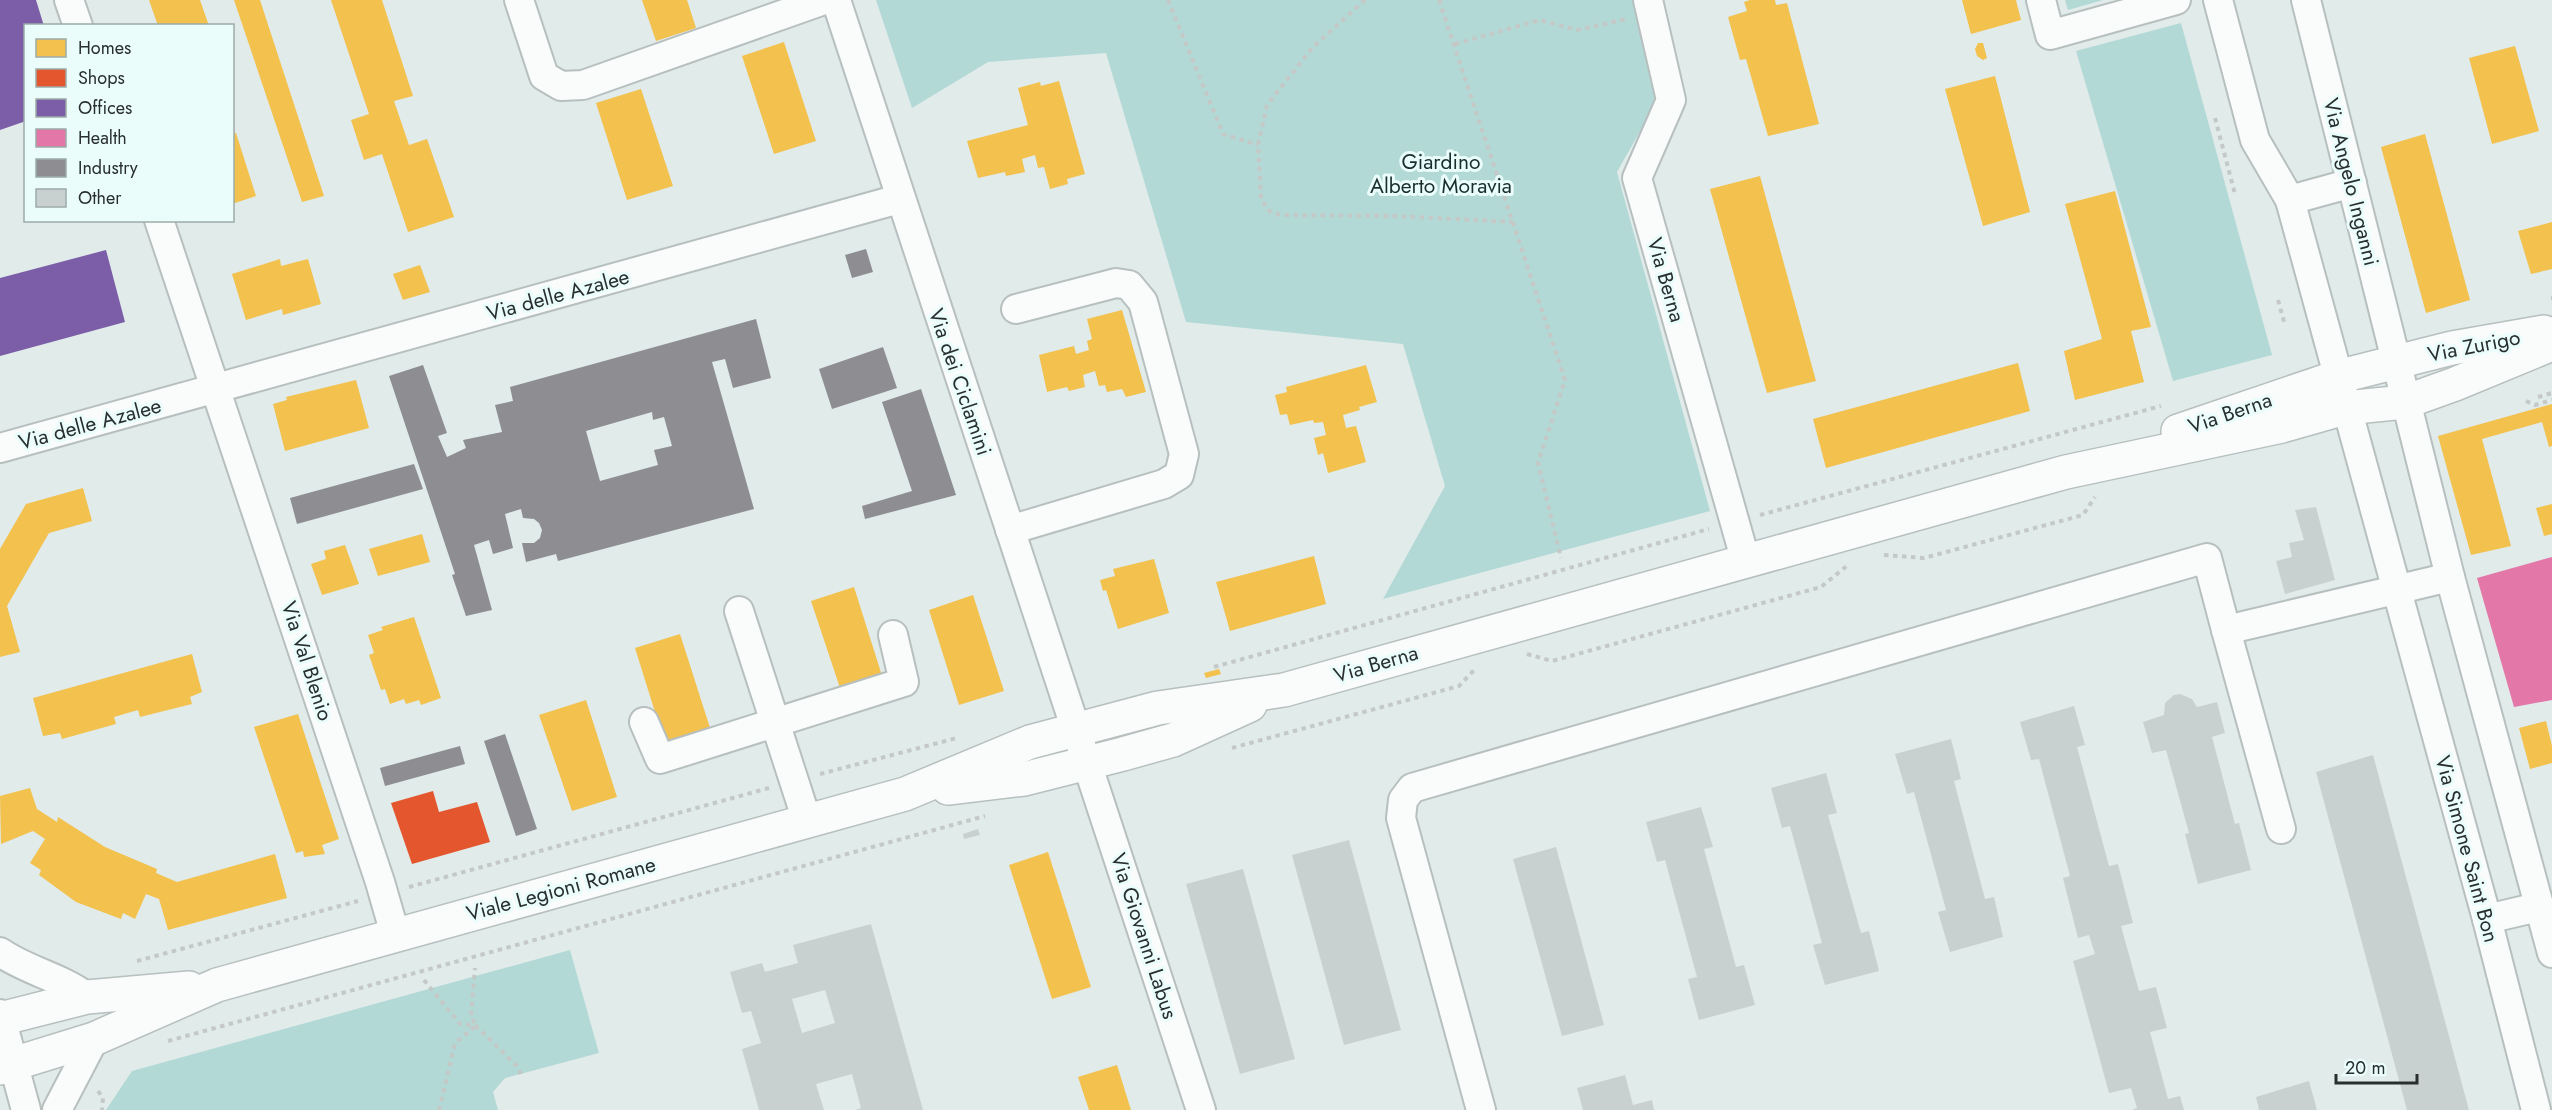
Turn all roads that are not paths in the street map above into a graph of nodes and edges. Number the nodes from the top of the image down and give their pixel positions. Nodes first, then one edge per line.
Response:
1 (69, 0) edge
2 (519, 0) edge
3 (824, 0) edge
4 (836, 0) edge
5 (2041, 0) edge
6 (2176, 0) edge
7 (2218, 0) edge
8 (2306, 0) edge
9 (1650, 7) edge
10 (77, 24) edge
11 (2352, 183) junction
12 (899, 199) junction
13 (2290, 200) junction
14 (160, 222) edge
15 (1016, 309) dead end
16 (2552, 331) edge
17 (2552, 344) edge
18 (2397, 363) junction
19 (2337, 377) junction
20 (216, 390) junction
21 (2405, 402) junction
22 (2345, 408) junction
23 (0, 448) edge
24 (2066, 472) junction
25 (1010, 530) junction
26 (1746, 562) junction
27 (2450, 577) junction
28 (2396, 589) junction
29 (739, 611) dead end
30 (2226, 630) junction
31 (893, 635) dead end
32 (1284, 690) junction
33 (644, 722) dead end
34 (776, 723) junction
35 (1077, 729) junction
36 (1088, 763) junction
37 (905, 794) junction
38 (807, 821) junction
39 (2281, 829) dead end
40 (2538, 907) junction
41 (2487, 919) junction
42 (394, 934) junction
43 (0, 952) edge
44 (2552, 953) edge
45 (217, 985) junction
46 (87, 997) junction
47 (0, 1017) edge
48 (94, 1039) junction
49 (7, 1066) edge
50 (26, 1110) edge
51 (57, 1110) edge
52 (1201, 1110) edge
53 (1481, 1110) edge
54 (2536, 1110) edge

1 - 10 street
2 - 3 street
4 - 12 street, Via dei Ciclamini
5 - 6 street
7 - 13 street
8 - 11 street, Via Angelo Inganni
9 - 26 street, Via Berna
11 - 13 street
11 - 18 street, Via Angelo Inganni
12 - 20 street, Via delle Azalee
12 - 25 street, Via dei Ciclamini
13 - 19 street
14 - 20 street
15 - 25 street
16 - 18 main road, Via Zurigo
17 - 21 main road, Via Zurigo
18 - 19 main road, Via Berna
18 - 21 street
19 - 22 street, Via Simone Saint Bon
19 - 24 main road, Via Berna
20 - 23 street, Via delle Azalee
20 - 42 street, Via Val Blenio
21 - 22 main road, Via Berna
21 - 27 street
22 - 24 main road, Via Berna
22 - 28 street, Via Simone Saint Bon
24 - 26 main road, Via Berna
25 - 35 street, Via dei Ciclamini
26 - 32 main road, Via Berna
27 - 28 street
27 - 40 street
28 - 30 street
28 - 41 street, Via Simone Saint Bon
29 - 34 street
30 - 39 street
30 - 53 street
31 - 34 street
32 - 35 main road, Via Berna
32 - 36 main road, Via Berna
33 - 34 street
34 - 38 street
35 - 36 street, Via dei Ciclamini
35 - 37 main road, Viale Legioni Romane
36 - 37 main road, Viale Legioni Romane
36 - 52 street, Via Giovanni Labus
37 - 38 main road, Viale Legioni Romane
38 - 42 main road, Viale Legioni Romane
40 - 41 street
40 - 44 street
41 - 54 street, Via Simone Saint Bon
42 - 45 main road, Viale Legioni Romane
43 - 46 street
45 - 46 main road, Viale Legioni Romane
45 - 48 main road, Viale Legioni Romane
46 - 47 main road, Viale Legioni Romane
47 - 49 street, Viale Legioni Romane
48 - 49 main road, Viale Legioni Romane
48 - 51 street
49 - 50 street

